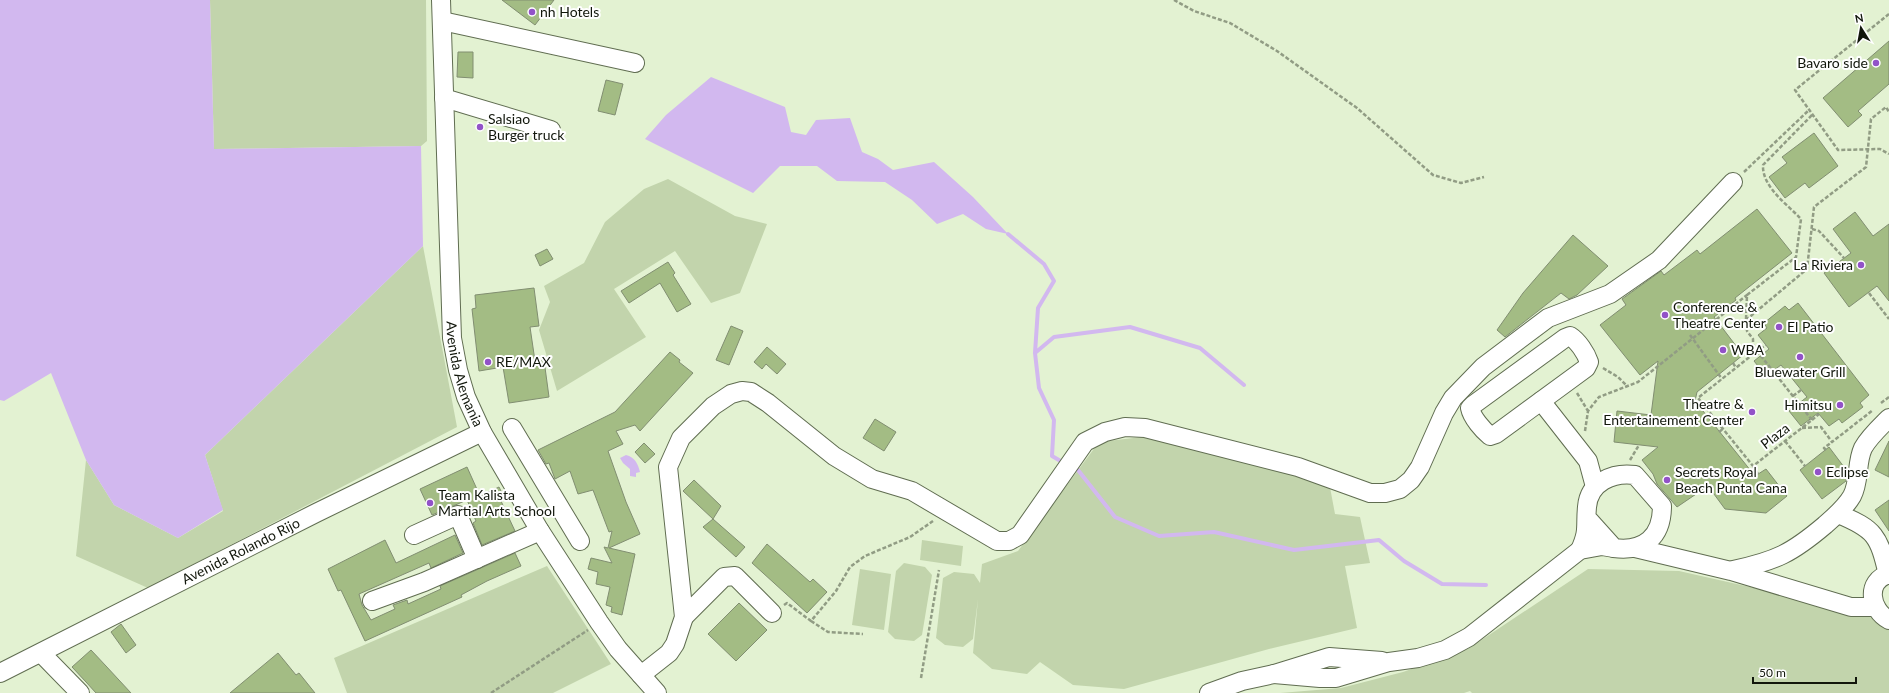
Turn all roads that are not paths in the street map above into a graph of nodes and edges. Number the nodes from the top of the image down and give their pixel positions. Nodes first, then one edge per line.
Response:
1 (441, 0) edge
2 (442, 21) junction
3 (635, 63) dead end
4 (444, 98) junction
5 (551, 130) dead end
6 (1734, 182) road end
7 (1465, 385) junction
8 (1541, 401) junction
9 (1478, 402) junction
10 (1889, 418) edge
11 (512, 428) dead end
12 (482, 432) junction
13 (1588, 461) junction
14 (1614, 476) junction
15 (1595, 487) junction
16 (1838, 514) junction
17 (1587, 518) junction
18 (540, 531) junction
19 (414, 535) dead end
20 (580, 541) dead end
21 (1614, 548) junction
22 (1635, 548) junction
23 (1580, 550) junction
24 (477, 559) junction
25 (1731, 571) junction
26 (1888, 575) edge
27 (372, 601) dead end
28 (1874, 606) junction
29 (772, 613) road end
30 (684, 617) junction
31 (1889, 620) edge
32 (40, 653) junction
33 (0, 672) edge
34 (641, 675) junction
35 (80, 693) edge
36 (658, 693) edge
37 (1209, 693) edge

1 - 2 street, Avenida Alemania
2 - 3 street
2 - 4 street, Avenida Alemania
4 - 5 street
4 - 12 street, Avenida Alemania
6 - 7 street
7 - 9 street
7 - 30 street
8 - 9 street
8 - 9 street
8 - 13 street
10 - 16 street
11 - 20 street
12 - 18 street, Avenida Alemania
12 - 32 street, Avenida Rolando Rijo
13 - 14 street
13 - 15 street
14 - 15 street
14 - 22 street
15 - 17 street
16 - 25 street
16 - 26 street
17 - 21 street
17 - 23 street
18 - 24 street
18 - 34 street, Avenida Alemania
19 - 24 street
21 - 22 street
21 - 23 street
22 - 25 street
23 - 37 street
24 - 27 street
25 - 28 street
26 - 28 street
28 - 31 street
29 - 30 street
30 - 34 street
32 - 33 street, Avenida Rolando Rijo
32 - 35 street
34 - 36 street, Avenida Alemania

